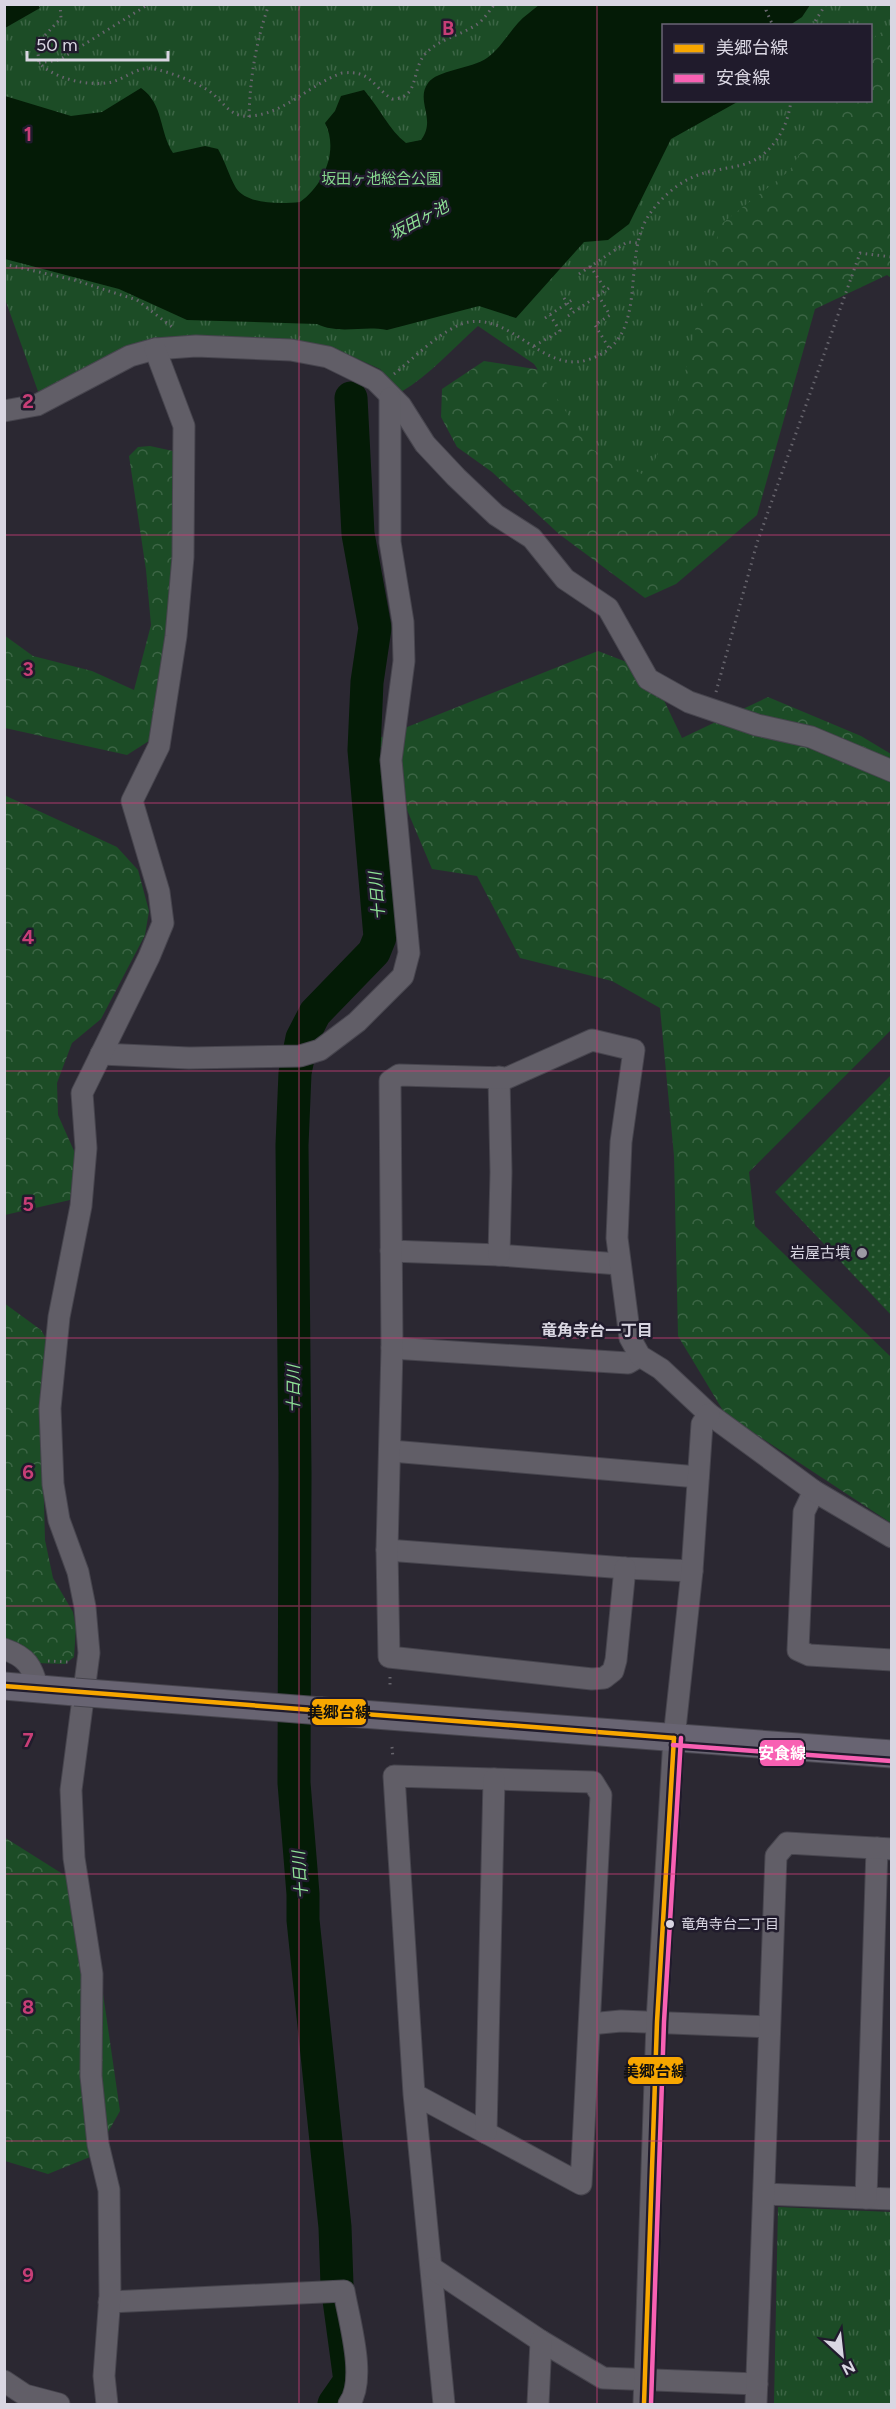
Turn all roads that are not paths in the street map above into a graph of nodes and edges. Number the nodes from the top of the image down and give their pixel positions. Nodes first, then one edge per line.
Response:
1 (155, 349) junction
2 (385, 392) junction
3 (4, 411) edge
4 (891, 771) edge
5 (101, 1054) junction
6 (499, 1077) junction
7 (391, 1251) junction
8 (499, 1255) junction
9 (619, 1264) junction
10 (392, 1348) junction
11 (640, 1356) junction
12 (710, 1414) junction
13 (391, 1451) junction
14 (698, 1477) junction
15 (814, 1491) junction
16 (891, 1537) edge
17 (387, 1550) junction
18 (625, 1569) junction
19 (692, 1571) junction
20 (4, 1649) edge
21 (891, 1660) edge
22 (4, 1686) edge
23 (38, 1689) junction
24 (674, 1738) junction
25 (891, 1754) edge
26 (494, 1779) junction
27 (884, 1848) edge
28 (657, 2022) junction
29 (590, 2024) junction
30 (768, 2027) junction
31 (414, 2094) junction
32 (486, 2133) junction
33 (764, 2194) junction
34 (866, 2198) junction
35 (891, 2199) edge
36 (432, 2268) junction
37 (110, 2302) junction
38 (540, 2341) junction
39 (645, 2380) junction
40 (4, 2381) edge
41 (756, 2394) edge
42 (59, 2404) edge
43 (106, 2404) edge
44 (350, 2404) edge
45 (444, 2404) edge
46 (538, 2404) edge
47 (644, 2404) edge

1 - 2 street
1 - 3 street
1 - 5 street
2 - 4 street
2 - 5 street
5 - 37 street
6 - 7 street
6 - 8 street
6 - 9 street
7 - 8 street
7 - 10 street
8 - 9 street
9 - 11 street
10 - 11 street
10 - 13 street
11 - 12 street
12 - 14 street
12 - 15 street
13 - 14 street
13 - 17 street
14 - 19 street
15 - 16 street
15 - 21 street
17 - 18 street
17 - 18 street
18 - 19 street
19 - 24 street
20 - 23 street
22 - 23 main road
23 - 24 main road, bridge
24 - 25 main road
24 - 28 street
26 - 29 street
26 - 31 street
26 - 32 street
27 - 30 street
27 - 34 street
28 - 29 street
28 - 30 street
28 - 39 street
29 - 32 street
30 - 33 street
31 - 32 street
31 - 36 street
33 - 34 street
33 - 41 street
34 - 35 street
36 - 38 street
36 - 45 street
37 - 43 street
37 - 44 street
38 - 39 street
38 - 46 street
39 - 41 street
39 - 47 street
40 - 42 street

